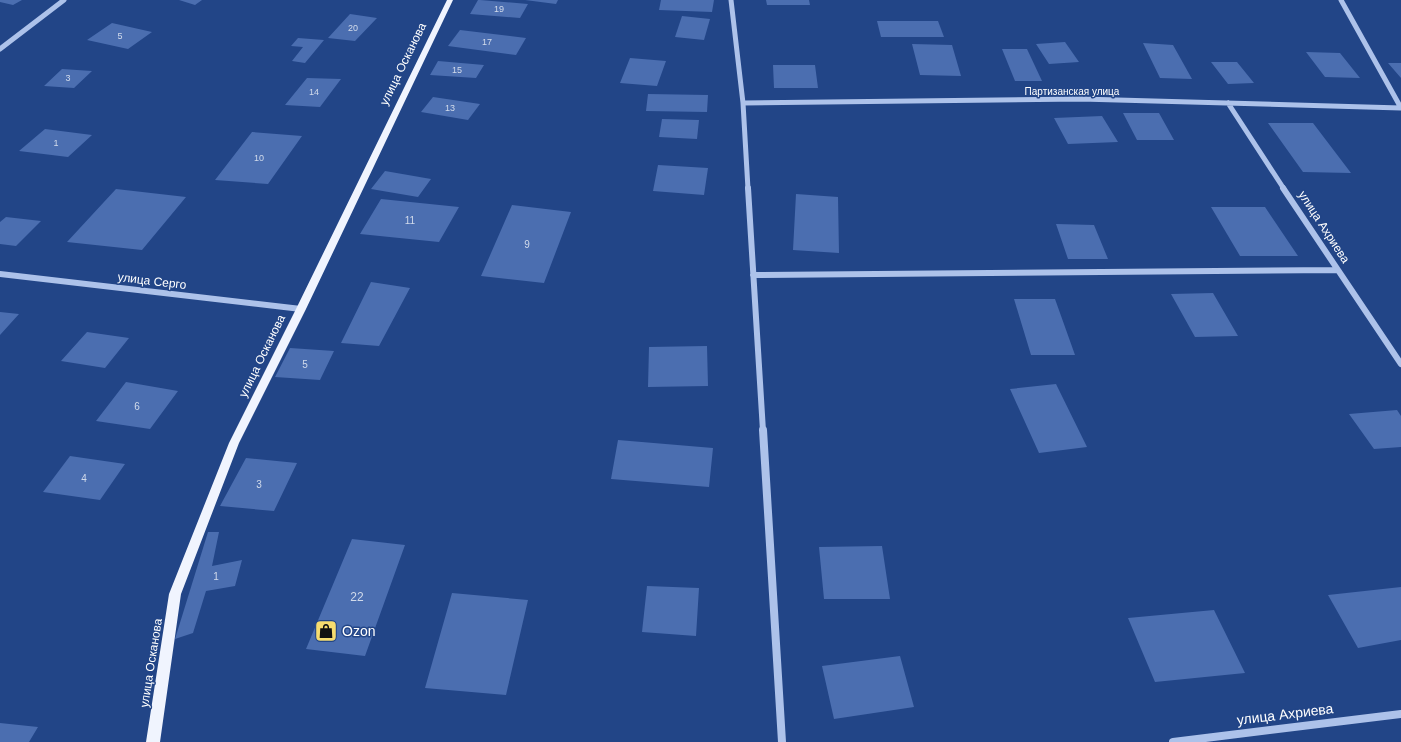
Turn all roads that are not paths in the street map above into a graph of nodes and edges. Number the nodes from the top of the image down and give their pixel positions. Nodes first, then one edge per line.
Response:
1 (64, 0) edge
2 (450, 0) edge
3 (731, 0) edge
4 (1340, 0) edge
5 (0, 49) edge
6 (743, 103) junction
7 (1228, 103) junction
8 (1401, 108) edge
9 (1337, 270) junction
10 (0, 274) edge
11 (753, 275) junction
12 (301, 309) junction
13 (1401, 364) edge
14 (1401, 714) edge
15 (153, 742) edge
16 (782, 742) edge
17 (1173, 742) edge

1 - 5 street
2 - 12 main road, улица Осканова
3 - 6 street
4 - 8 street
6 - 7 street, Партизанская улица
6 - 11 street
7 - 8 street, Партизанская улица
7 - 9 street, улица Ахриева
9 - 11 street
9 - 13 street, улица Ахриева
10 - 12 street, улица Серго
11 - 16 street
12 - 15 main road, улица Осканова
14 - 17 street, улица Ахриева

